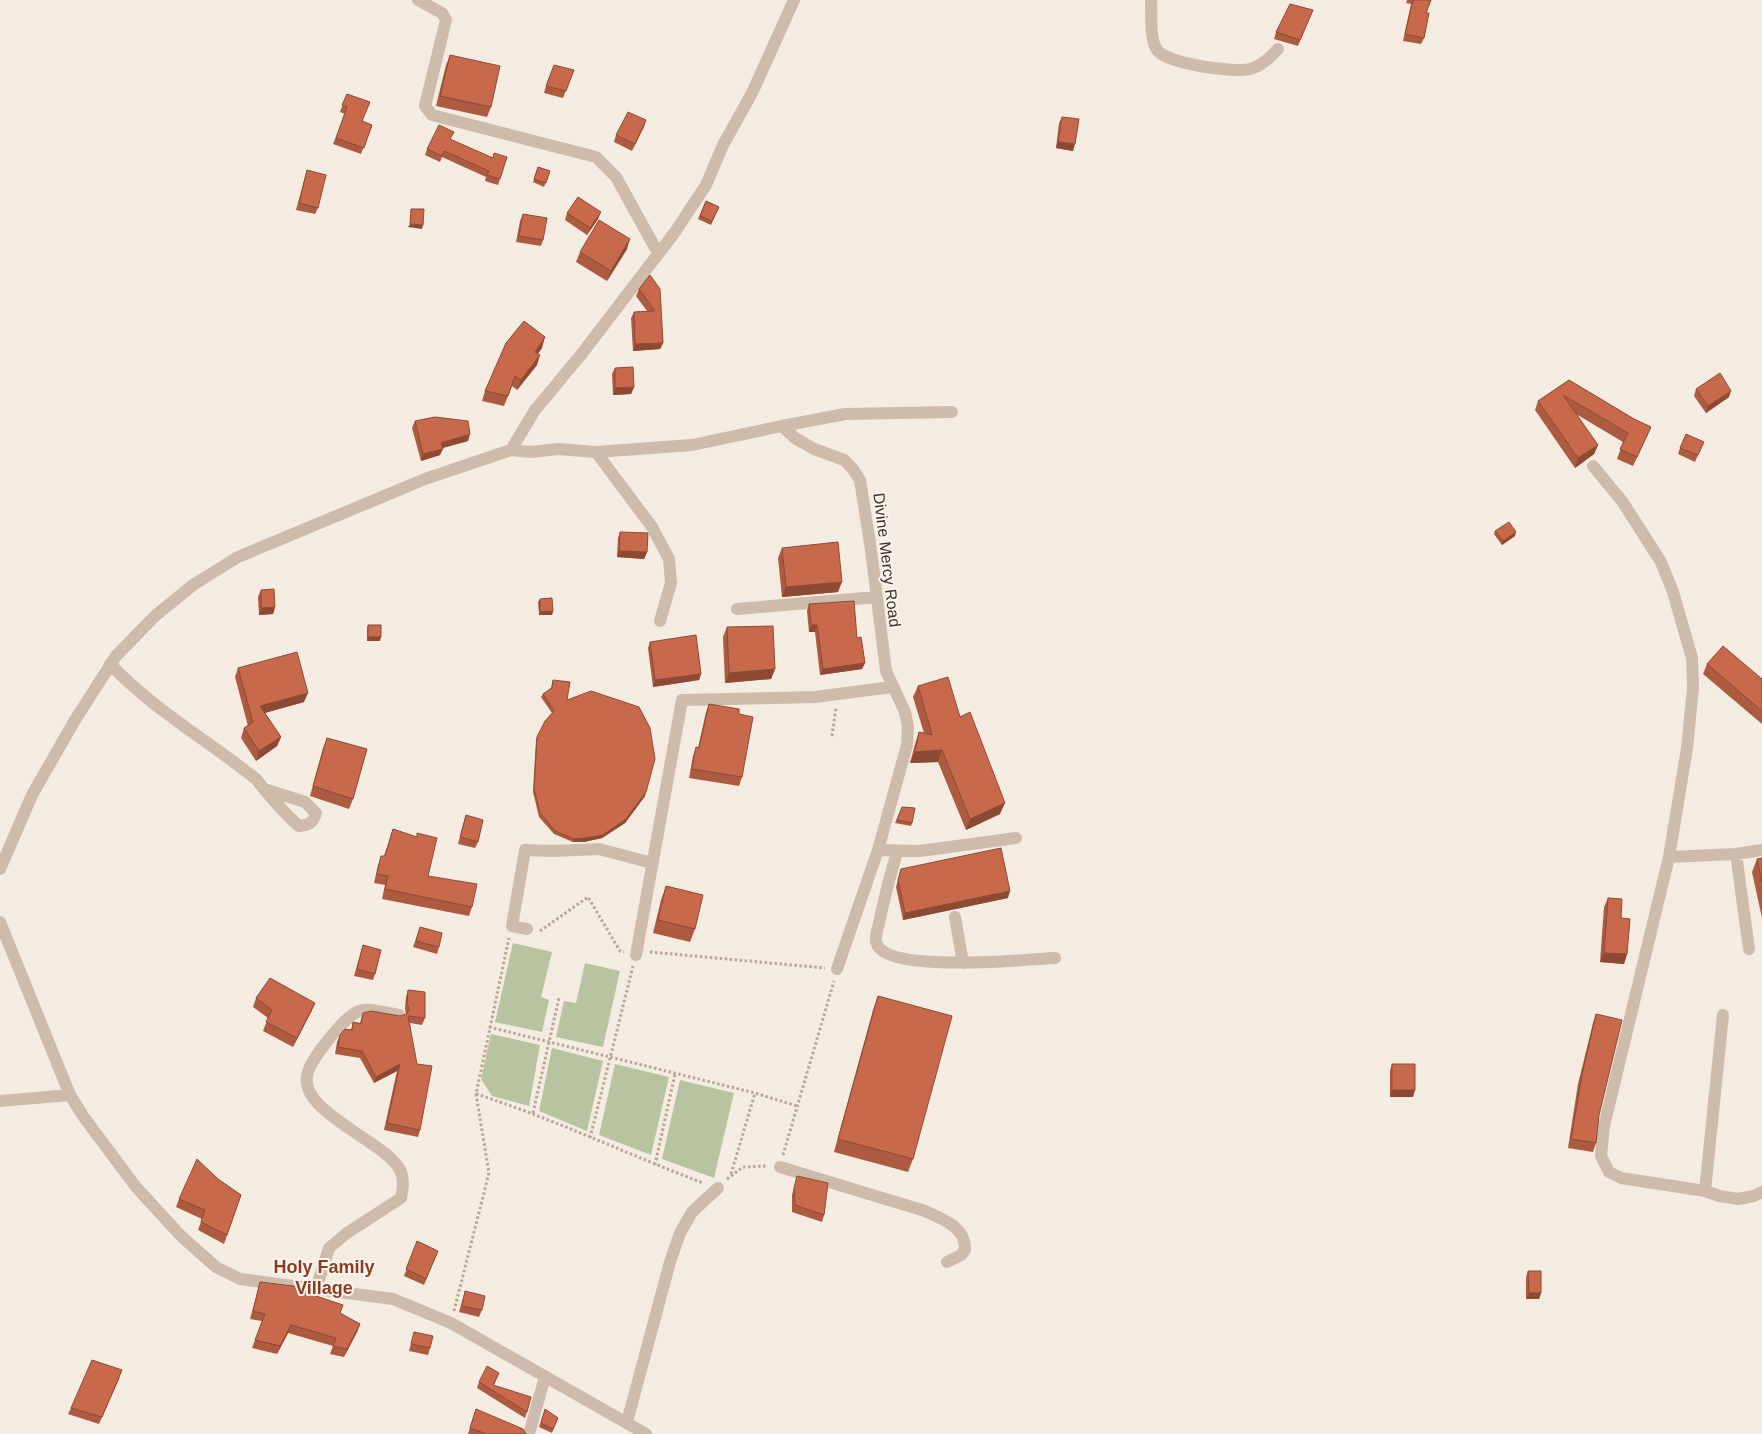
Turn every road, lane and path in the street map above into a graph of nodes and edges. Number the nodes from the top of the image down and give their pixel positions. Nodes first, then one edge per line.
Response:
1 (418, 0) edge
2 (794, 0) edge
3 (1151, 0) edge
4 (1278, 49) dead end
5 (658, 253) junction
6 (952, 412) dead end
7 (782, 426) junction
8 (511, 450) junction
9 (596, 452) junction
10 (1593, 466) dead end
11 (878, 598) junction
12 (737, 609) dead end
13 (660, 621) dead end
14 (110, 664) junction
15 (892, 687) junction
16 (838, 695) junction
17 (832, 736) dead end
18 (264, 789) dead end
19 (1016, 838) dead end
20 (878, 850) junction
21 (1762, 850) edge
22 (897, 852) junction
23 (1736, 854) junction
24 (1669, 857) junction
25 (652, 863) junction
26 (0, 869) edge
27 (955, 917) dead end
28 (0, 922) edge
29 (512, 926) junction
30 (527, 929) dead end
31 (541, 932) dead end
32 (1749, 949) dead end
33 (620, 951) dead end
34 (636, 952) junction
35 (1055, 958) dead end
36 (962, 963) junction
37 (837, 969) junction
38 (559, 998) dead end
39 (1723, 1014) dead end
40 (399, 1015) edge
41 (489, 1027) junction
42 (549, 1042) junction
43 (611, 1057) junction
44 (675, 1074) junction
45 (755, 1093) junction
46 (476, 1094) junction
47 (70, 1095) junction
48 (0, 1101) edge
49 (797, 1106) junction
50 (533, 1112) junction
51 (590, 1138) junction
52 (655, 1165) junction
53 (780, 1168) junction
54 (718, 1188) joint
55 (1705, 1191) junction
56 (1762, 1192) edge
57 (947, 1262) dead end
58 (316, 1289) junction
59 (451, 1323) junction
60 (545, 1377) junction
61 (627, 1422) junction
62 (643, 1433) edge
63 (529, 1434) edge

1 - 5 street
2 - 5 street
3 - 4 street
5 - 8 street
6 - 7 street
7 - 9 street
7 - 11 street, Divine Mercy Road
8 - 9 street
8 - 14 street
9 - 13 street
10 - 24 street
11 - 12 street
11 - 15 street, Divine Mercy Road
14 - 18 street
14 - 26 street
15 - 16 street
15 - 20 street, Divine Mercy Road
16 - 17 path
16 - 25 street
19 - 22 street
20 - 22 street
20 - 37 street, Divine Mercy Road
21 - 23 street
22 - 36 street
23 - 24 street
23 - 32 street
24 - 55 street
25 - 29 street
25 - 34 street
27 - 36 street
28 - 47 street
29 - 30 street
29 - 41 path
31 - 33 path
34 - 37 path
34 - 43 path
35 - 36 street
37 - 49 path
38 - 42 path
39 - 55 street
40 - 58 street
41 - 42 path
41 - 46 path
42 - 43 path
42 - 50 path
43 - 44 path
43 - 51 path
44 - 45 path
44 - 52 path
45 - 49 path
45 - 53 path
46 - 50 path
46 - 59 path
47 - 48 street
47 - 58 street
49 - 53 path
50 - 51 path
51 - 52 path
52 - 54 path
53 - 57 street
54 - 61 street
55 - 56 street
58 - 59 street
59 - 60 street
60 - 61 street
60 - 63 street
61 - 62 street

